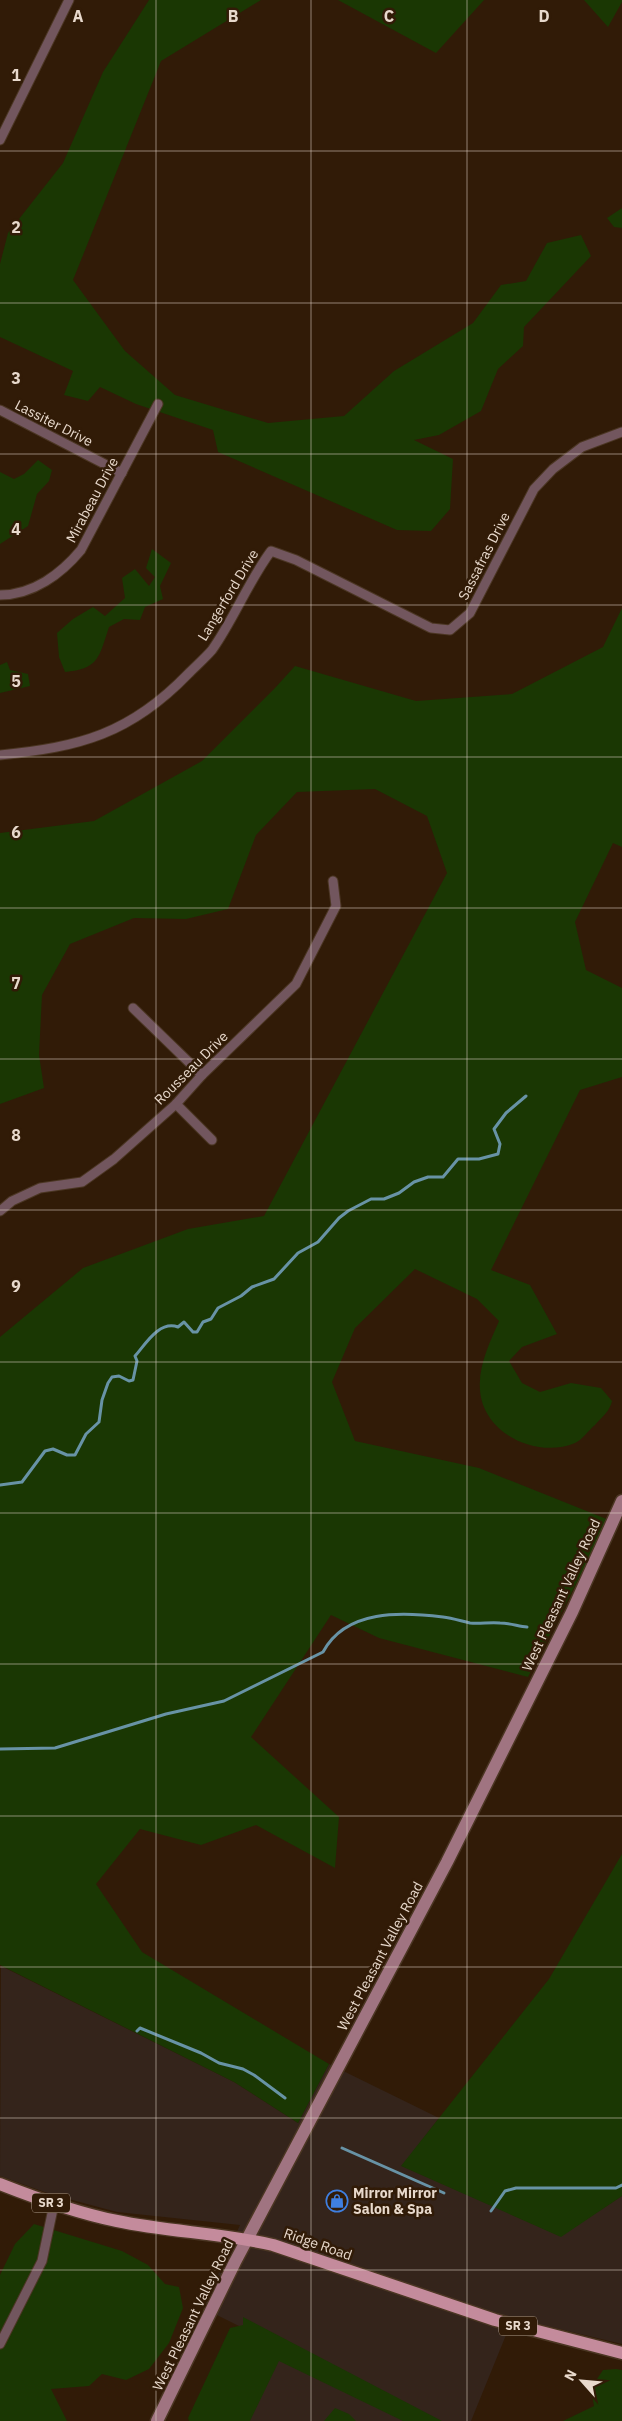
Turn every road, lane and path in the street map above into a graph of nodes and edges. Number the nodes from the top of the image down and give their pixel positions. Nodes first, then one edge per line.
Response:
1 (69, 0) edge
2 (0, 140) edge
3 (158, 404) dead end
4 (0, 410) edge
5 (622, 432) edge
6 (122, 474) junction
7 (271, 551) joint
8 (0, 596) edge
9 (0, 755) edge
10 (333, 881) dead end
11 (133, 1008) dead end
12 (202, 1075) junction
13 (176, 1104) junction
14 (212, 1140) dead end
15 (0, 1211) edge
16 (622, 1501) edge
17 (0, 2184) edge
18 (54, 2204) junction
19 (247, 2239) junction
20 (0, 2344) edge
21 (622, 2353) edge
22 (158, 2421) edge

1 - 2 street
3 - 6 street, Mirabeau Drive
4 - 6 street, Lassiter Drive
5 - 7 street, Sassafras Drive
6 - 8 street, Mirabeau Drive
7 - 9 street, Langerford Drive
10 - 12 street, Rousseau Drive
11 - 12 street
12 - 13 street, Rousseau Drive
13 - 14 street
13 - 15 street, Rousseau Drive
16 - 19 main road, West Pleasant Valley Road
17 - 18 main road, Ridge Road / SR 3
18 - 19 main road, Ridge Road / SR 3
18 - 20 street
19 - 21 main road, Ridge Road / SR 3
19 - 22 main road, West Pleasant Valley Road

